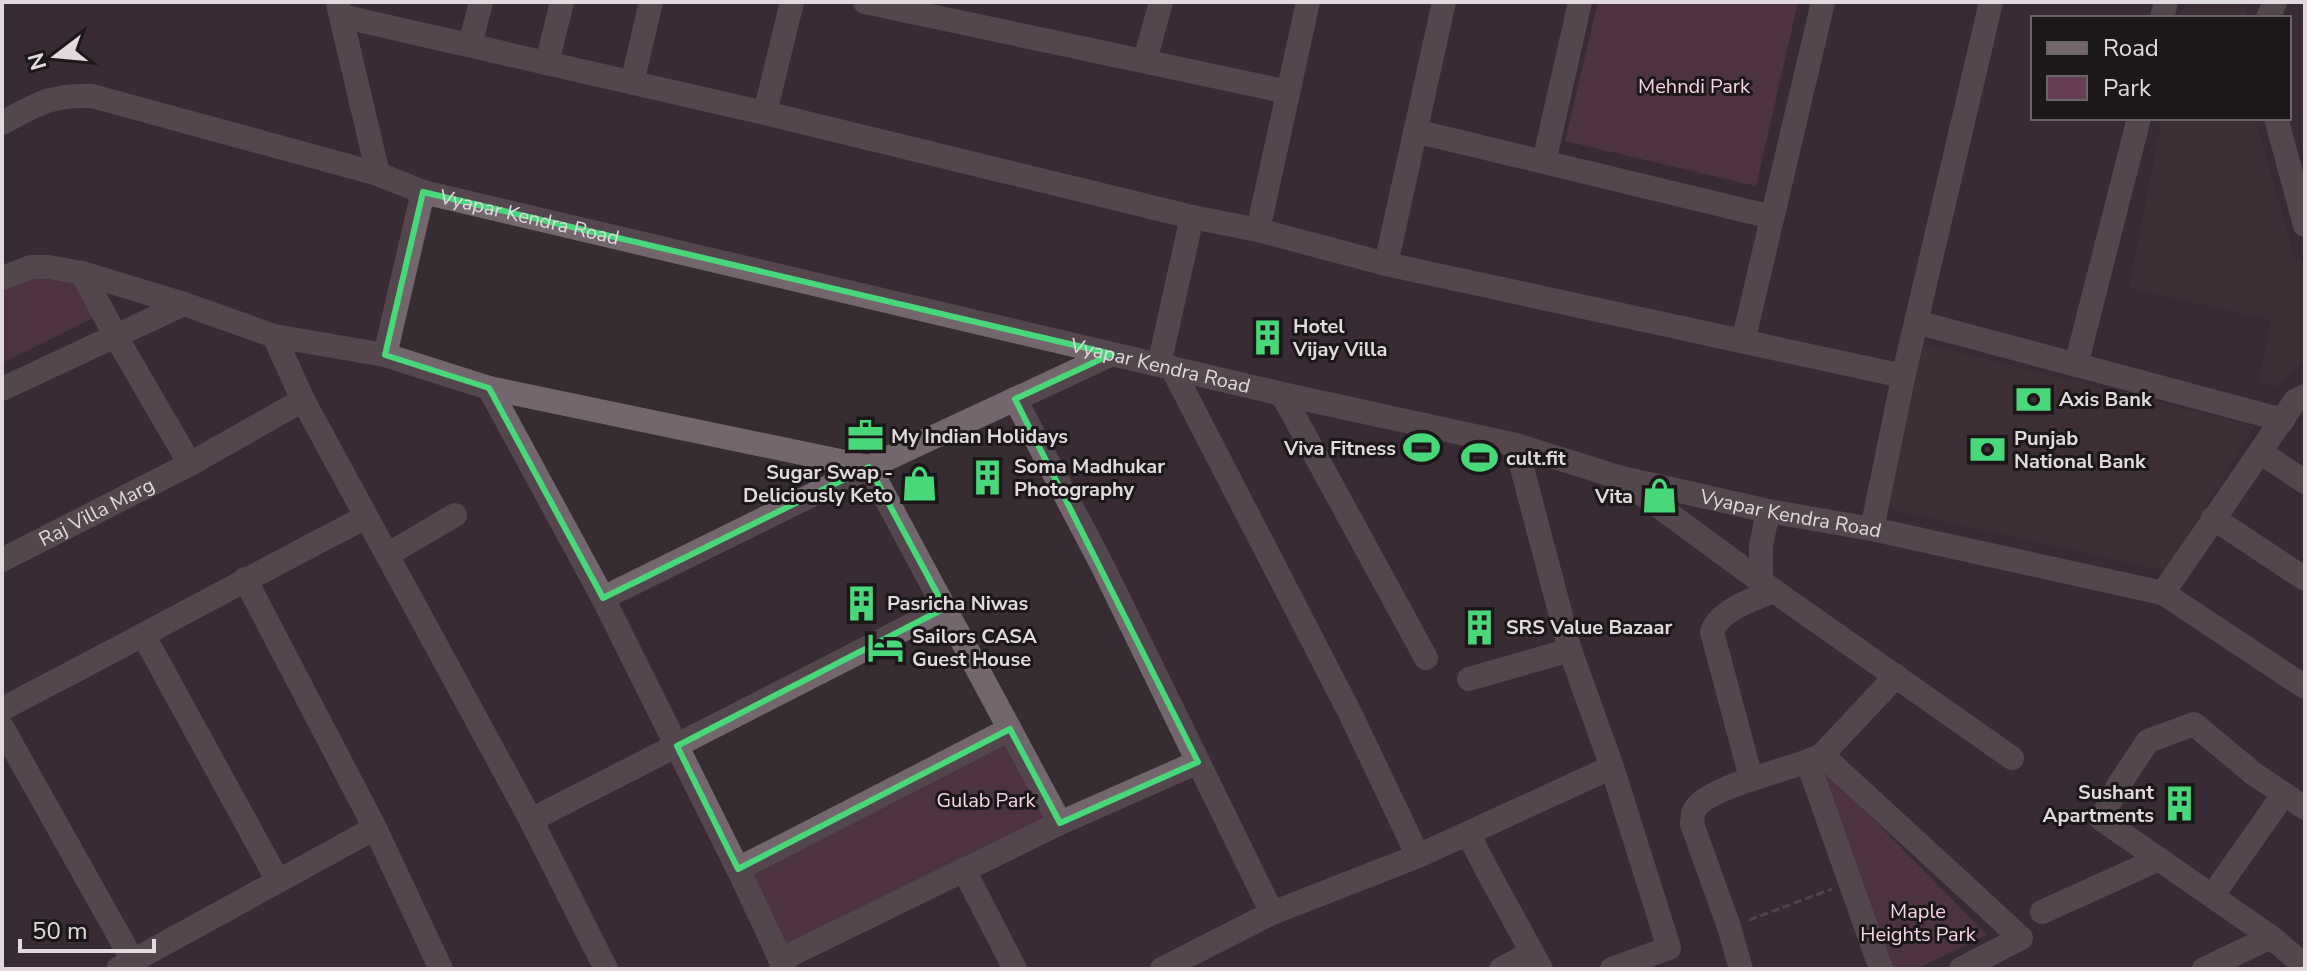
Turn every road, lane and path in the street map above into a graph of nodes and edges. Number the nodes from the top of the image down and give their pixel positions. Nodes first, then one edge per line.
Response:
1 (481, 2) edge
2 (562, 2) edge
3 (651, 2) edge
4 (792, 2) edge
5 (865, 2) edge
6 (1161, 2) edge
7 (1308, 2) edge
8 (1444, 2) edge
9 (1580, 2) edge
10 (1823, 2) edge
11 (1991, 2) edge
12 (339, 9) edge
13 (470, 45) junction
14 (1145, 60) junction
15 (547, 63) junction
16 (632, 83) junction
17 (1288, 92) junction
18 (765, 113) junction
19 (2138, 120) edge
20 (2277, 120) edge
21 (2, 123) edge
22 (1415, 131) junction
23 (1544, 162) junction
24 (378, 174) junction
25 (423, 192) junction
26 (1192, 217) junction
27 (1772, 217) junction
28 (2305, 225) edge
29 (1258, 230) junction
30 (1386, 264) junction
31 (82, 273) junction
32 (2, 278) edge
33 (184, 304) junction
34 (1916, 322) junction
35 (115, 335) junction
36 (274, 336) junction
37 (1743, 342) junction
38 (1112, 354) junction
39 (385, 355) junction
40 (2076, 365) junction
41 (1165, 366) junction
42 (1903, 376) junction
43 (489, 388) junction
44 (2, 389) edge
45 (1282, 394) junction
46 (2305, 396) edge
47 (1015, 399) junction
48 (303, 400) junction
49 (2283, 420) junction
50 (1516, 445) junction
51 (2260, 452) junction
52 (190, 464) junction
53 (869, 467) junction
54 (1618, 477) junction
55 (2305, 482) edge
56 (1768, 511) junction
57 (455, 515) dead end
58 (366, 517) junction
59 (2213, 518) junction
60 (1872, 529) junction
61 (387, 555) junction
62 (2, 560) edge
63 (245, 579) junction
64 (2305, 579) edge
65 (1768, 587) junction
66 (2163, 593) junction
67 (603, 598) junction
68 (945, 608) junction
69 (144, 636) junction
70 (1570, 650) junction
71 (1426, 658) dead end
72 (1896, 676) junction
73 (1469, 679) dead end
74 (2305, 687) edge
75 (2, 709) edge
76 (2, 727) edge
77 (1010, 729) junction
78 (677, 746) junction
79 (2012, 758) dead end
80 (1815, 759) junction
81 (1198, 762) junction
82 (1612, 767) junction
83 (1751, 778) junction
84 (2284, 794) junction
85 (2305, 808) edge
86 (531, 820) junction
87 (1060, 823) junction
88 (375, 828) junction
89 (1470, 832) junction
90 (1418, 856) junction
91 (2159, 859) junction
92 (738, 869) junction
93 (964, 870) junction
94 (278, 881) junction
95 (1850, 882) junction
96 (2212, 896) junction
97 (2042, 912) dead end
98 (1272, 913) junction
99 (1729, 927) junction
100 (2271, 937) junction
101 (1536, 961) edge
102 (782, 964) edge
103 (125, 965) edge
104 (433, 966) edge
105 (2305, 966) edge
106 (606, 969) edge
107 (1015, 969) edge
108 (1162, 969) edge
109 (1501, 969) edge
110 (1612, 969) edge
111 (1741, 969) edge
112 (1881, 969) edge
113 (1961, 969) edge
114 (2204, 969) edge

1 - 13 street
2 - 15 street
3 - 16 street
4 - 18 street
5 - 14 street
6 - 14 street
7 - 17 street
8 - 22 street
9 - 23 street
10 - 27 street
11 - 34 street
12 - 13 street
12 - 24 street
13 - 15 street
14 - 17 street
15 - 16 street
16 - 18 street
17 - 29 street
18 - 26 street
19 - 40 street
20 - 28 street
21 - 24 street, Vyapar Kendra Road
22 - 23 street
22 - 30 street
23 - 27 street
24 - 25 street, Vyapar Kendra Road
25 - 38 street, Vyapar Kendra Road
25 - 39 street
26 - 29 street
26 - 41 street
27 - 37 street
29 - 30 street
30 - 37 street
31 - 32 street
31 - 33 street
31 - 35 street
33 - 35 street
33 - 36 street
34 - 40 street
34 - 42 street
35 - 44 street
35 - 52 street
36 - 39 street
36 - 48 street
37 - 42 street
38 - 41 street, Vyapar Kendra Road
38 - 47 street
39 - 43 street
40 - 49 street
41 - 45 street, Vyapar Kendra Road
41 - 90 street
42 - 60 street
43 - 53 street
43 - 67 street
45 - 50 street, Vyapar Kendra Road
45 - 71 street
46 - 49 street
47 - 53 street
47 - 81 street
48 - 52 street, Raj Villa Marg
48 - 58 street
49 - 51 street
50 - 54 street, Vyapar Kendra Road
50 - 70 street
51 - 55 street
51 - 59 street
52 - 62 street, Raj Villa Marg
53 - 67 street
53 - 68 street
54 - 56 street, Vyapar Kendra Road
54 - 65 street
56 - 60 street, Vyapar Kendra Road
56 - 65 street
57 - 61 street
58 - 61 street
58 - 63 street
59 - 64 street
59 - 66 street
60 - 66 street, Vyapar Kendra Road
61 - 86 street
63 - 69 street
63 - 88 street
65 - 72 street
65 - 83 street
66 - 74 street, Vyapar Kendra Road
67 - 78 street
68 - 77 street
68 - 78 street
69 - 75 street
69 - 94 street
70 - 73 street
70 - 82 street
72 - 79 street
72 - 80 street
76 - 103 street
77 - 87 street
77 - 92 street
78 - 86 street
78 - 92 street
80 - 83 street
80 - 95 street
80 - 113 street
81 - 87 street
81 - 98 street
82 - 89 street
82 - 110 street
83 - 99 street
84 - 85 street
84 - 91 street
84 - 96 street
86 - 106 street
87 - 93 street
88 - 94 street
88 - 104 street
89 - 90 street
89 - 101 street
90 - 98 street
91 - 96 street
91 - 97 street
92 - 102 street
93 - 102 street
93 - 107 street
94 - 103 street
95 - 99 path
95 - 112 street
96 - 100 street
98 - 108 street
99 - 111 street
100 - 105 street
100 - 114 street
101 - 109 street

